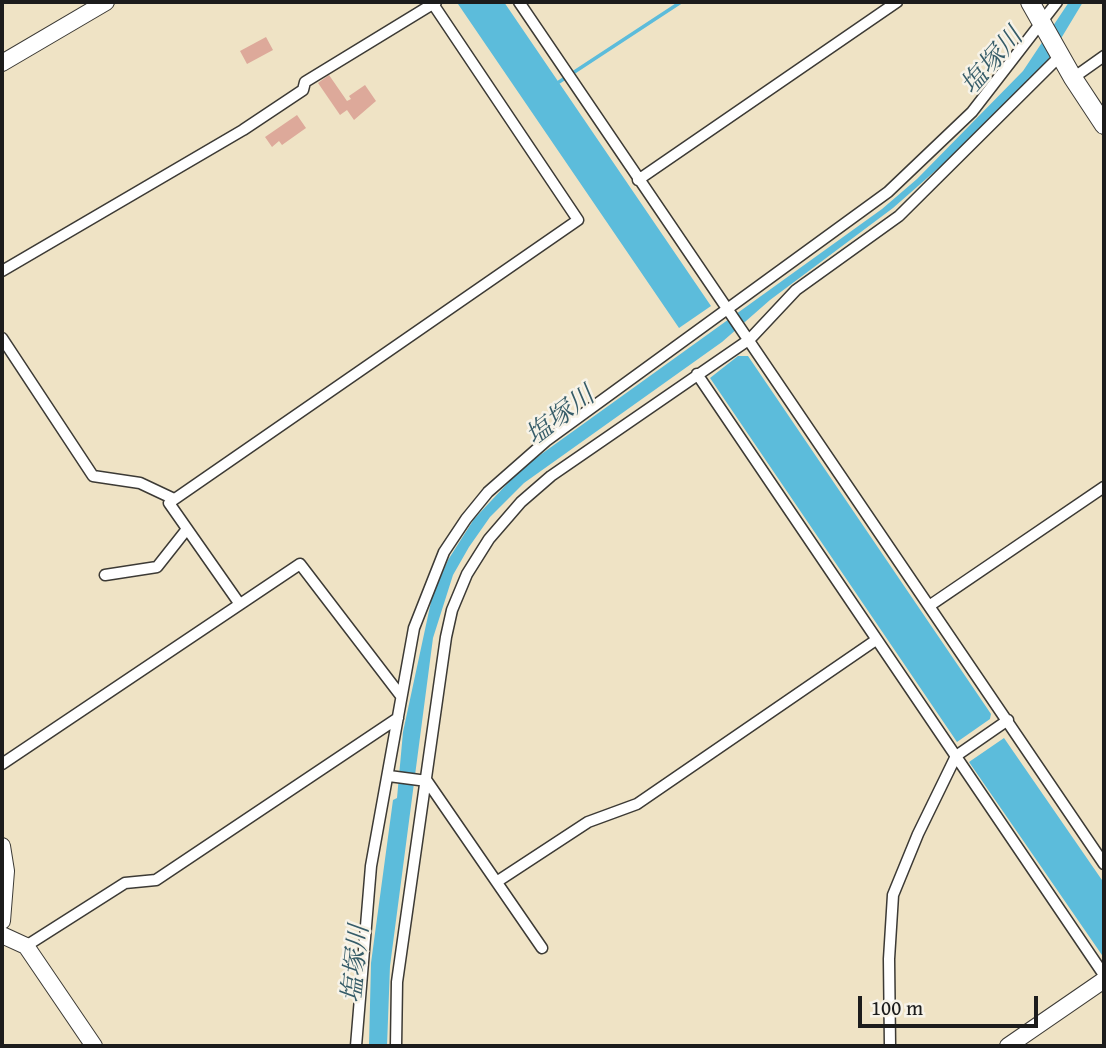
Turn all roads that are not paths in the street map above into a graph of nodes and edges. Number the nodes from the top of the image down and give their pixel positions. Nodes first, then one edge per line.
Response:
1 (106, 2) edge
2 (519, 2) edge
3 (897, 2) edge
4 (1030, 2) edge
5 (1057, 2) edge
6 (435, 3) edge
7 (1044, 28) junction
8 (1057, 52) junction
9 (1104, 56) edge
10 (2, 63) edge
11 (1073, 78) junction
12 (1104, 125) edge
13 (638, 180) junction
14 (2, 271) edge
15 (727, 306) junction
16 (2, 338) edge
17 (750, 339) junction
18 (697, 374) junction
19 (1104, 487) edge
20 (174, 499) junction
21 (187, 529) junction
22 (105, 575) dead end
23 (239, 603) junction
24 (929, 606) junction
25 (876, 640) junction
26 (401, 696) junction
27 (398, 718) junction
28 (1008, 720) junction
29 (956, 756) junction
30 (2, 764) edge
31 (389, 776) junction
32 (423, 780) junction
33 (2, 846) edge
34 (1104, 864) edge
35 (498, 881) junction
36 (2, 921) edge
37 (2, 935) edge
38 (26, 946) junction
39 (542, 948) dead end
40 (1104, 978) edge
41 (94, 1046) edge
42 (356, 1046) edge
43 (396, 1046) edge
44 (890, 1046) edge
45 (1008, 1046) edge

1 - 10 street
2 - 13 street
3 - 13 street
4 - 7 main road
5 - 7 street
6 - 14 street
6 - 20 street
7 - 8 main road
7 - 15 street
8 - 11 main road
8 - 17 street
9 - 11 street
11 - 12 main road
13 - 15 street
15 - 17 street
15 - 26 street
16 - 20 street
17 - 18 street
17 - 24 street
18 - 25 street
18 - 32 street
19 - 24 street
20 - 21 street
21 - 22 street
21 - 23 street
23 - 26 street
23 - 30 street
24 - 28 street
25 - 29 street
25 - 35 street
26 - 27 street
27 - 31 street
27 - 38 street
28 - 29 street
28 - 34 street
29 - 40 street
29 - 44 street
31 - 32 street
31 - 42 street
32 - 35 street
32 - 43 street
33 - 36 street
35 - 39 street
37 - 38 street
38 - 41 street
40 - 45 street

